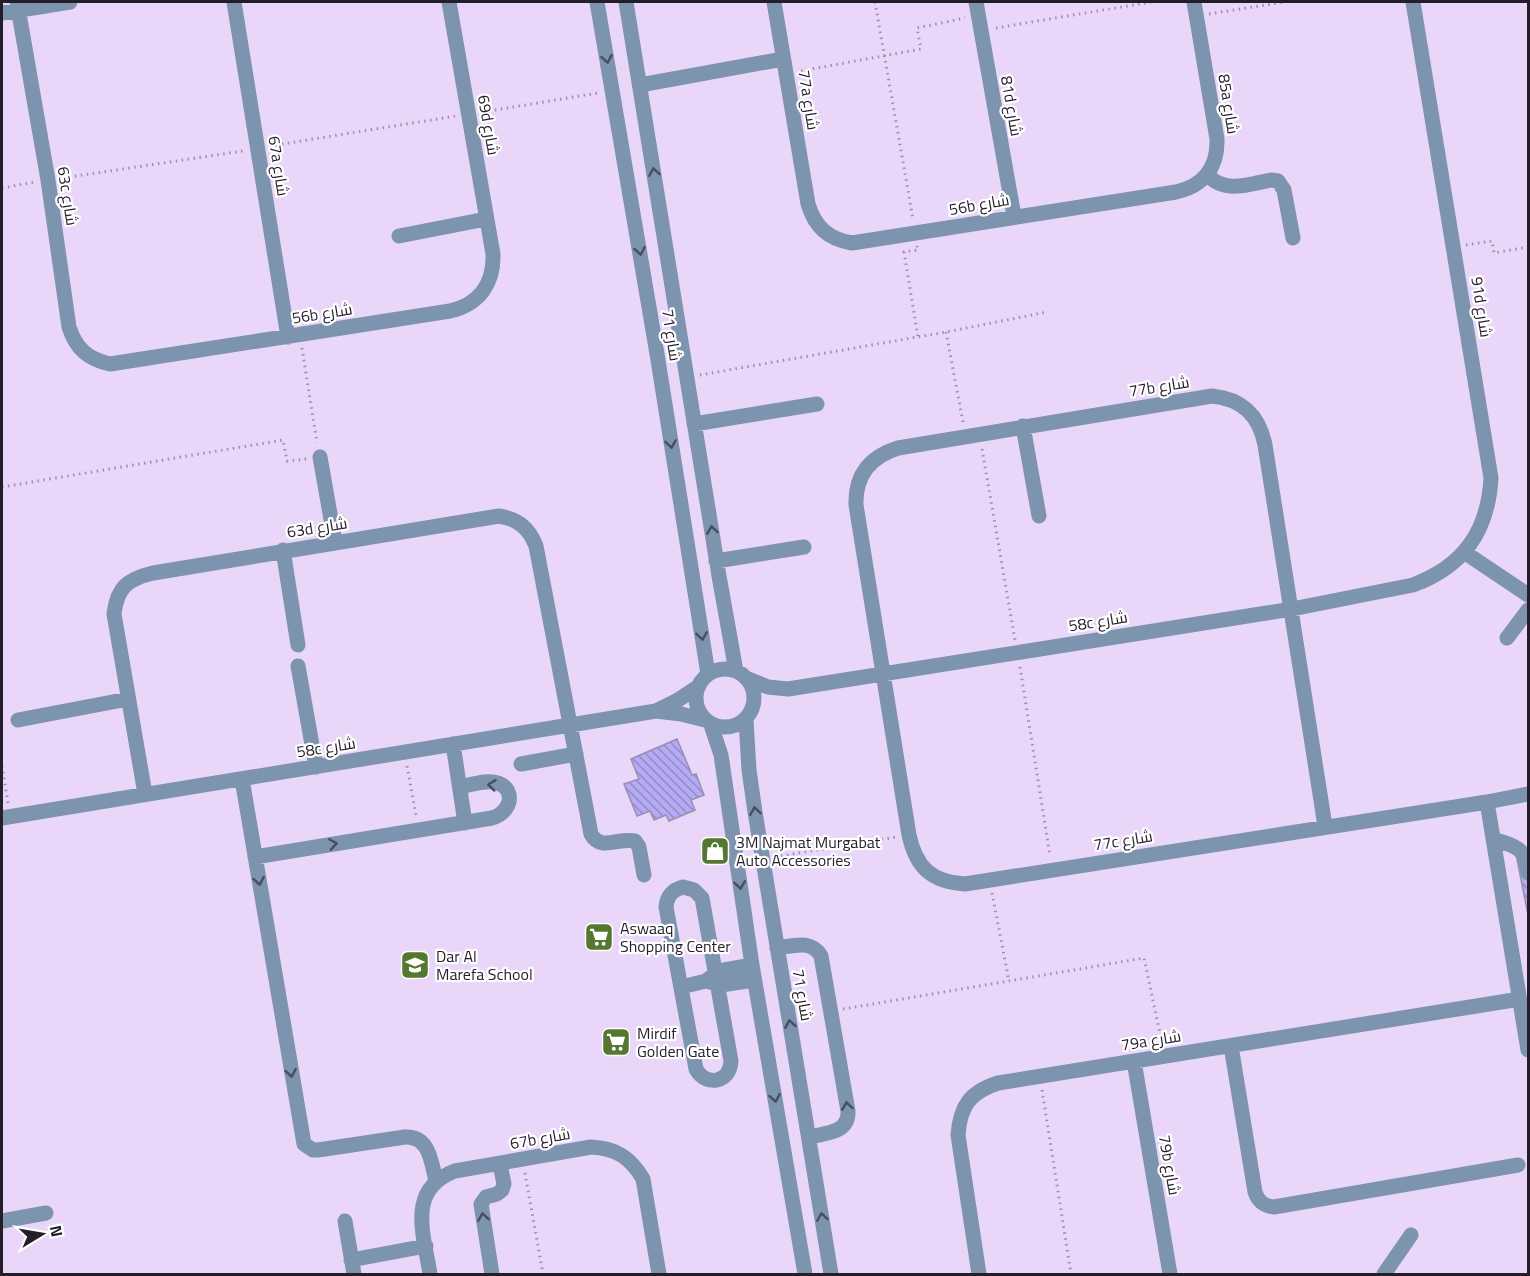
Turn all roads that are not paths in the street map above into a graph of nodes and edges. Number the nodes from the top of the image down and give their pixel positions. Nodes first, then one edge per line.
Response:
1 (70, 2) edge
2 (234, 2) edge
3 (450, 2) edge
4 (597, 2) edge
5 (626, 2) edge
6 (774, 2) edge
7 (1413, 2) edge
8 (18, 6) edge
9 (1195, 9) edge
10 (2, 13) edge
11 (978, 16) edge
12 (785, 66) junction
13 (640, 85) junction
14 (1208, 175) junction
15 (808, 204) joint
16 (1014, 216) junction
17 (486, 219) junction
18 (399, 236) dead end
19 (1293, 238) dead end
20 (493, 254) joint
21 (294, 336) junction
22 (122, 363) joint
23 (817, 404) dead end
24 (694, 424) junction
25 (1023, 426) junction
26 (320, 458) road end
27 (1039, 516) dead end
28 (335, 542) junction
29 (804, 547) dead end
30 (283, 550) junction
31 (1464, 552) junction
32 (717, 561) junction
33 (1413, 585) joint
34 (1528, 595) edge
35 (1292, 609) junction
36 (1528, 609) edge
37 (1507, 638) dead end
38 (298, 645) dead end
39 (298, 666) dead end
40 (883, 674) junction
41 (742, 675) junction
42 (703, 680) junction
43 (788, 690) junction
44 (128, 699) junction
45 (656, 711) junction
46 (748, 717) junction
47 (18, 720) dead end
48 (708, 722) junction
49 (570, 725) junction
50 (453, 744) junction
51 (576, 754) junction
52 (521, 764) dead end
53 (316, 767) junction
54 (242, 779) junction
55 (459, 787) junction
56 (145, 794) junction
57 (1528, 794) edge
58 (1488, 802) junction
59 (6, 818) edge
60 (465, 823) junction
61 (1325, 826) junction
62 (1494, 839) junction
63 (255, 857) junction
64 (1528, 873) edge
65 (644, 875) dead end
66 (777, 948) junction
67 (753, 973) junction
68 (712, 980) junction
69 (681, 987) junction
70 (1520, 999) junction
71 (1231, 1046) junction
72 (1528, 1050) edge
73 (1134, 1061) junction
74 (809, 1137) junction
75 (500, 1164) junction
76 (1518, 1165) dead end
77 (436, 1181) junction
78 (46, 1213) dead end
79 (2, 1221) edge
80 (345, 1221) dead end
81 (1411, 1235) dead end
82 (426, 1246) junction
83 (353, 1267) edge
84 (430, 1275) edge
85 (492, 1275) edge
86 (659, 1275) edge
87 (805, 1275) edge
88 (831, 1275) edge
89 (979, 1275) edge
90 (1170, 1275) edge
91 (1384, 1275) edge

1 - 8 street
2 - 21 street, 67a شارع
3 - 17 street, 69d شارع
4 -> 42 street, شارع 71
5 - 13 street, شارع 71
6 - 12 street, 77a شارع
7 - 31 street, 91d شارع
8 - 10 street
8 - 22 street, 63c شارع
9 - 14 street, 85a شارع
11 - 16 street, 81d شارع
12 - 13 street
12 - 15 street, 77a شارع
24 -> 13 street, شارع 71
14 - 16 street, 56b شارع
14 - 19 street
15 - 16 street, 56b شارع
17 - 18 street
17 - 20 street, 69d شارع
20 - 21 street, 56b شارع
21 - 22 street, 56b شارع
23 - 24 street
32 -> 24 street, شارع 71
25 - 27 street
25 - 35 street, 77b شارع
25 - 40 street, 77b شارع
26 - 28 street
28 - 30 street, 63d شارع
28 - 49 street, 63d شارع
29 - 32 street
30 - 38 street
30 - 44 street, 63d شارع
31 - 33 street, 91d شارع
31 - 34 street
32 - 41 street, شارع 71
33 - 35 street, 58c شارع
35 - 40 street, 58c شارع
35 - 61 street, 77b شارع
36 - 37 street
39 - 53 street
40 - 43 street, 58c شارع
40 - 61 street, 77c شارع
41 - 42 street
41 - 43 street, 58c شارع
41 - 46 street
42 - 45 street, 58c شارع
42 - 48 street
43 - 46 street, 58c شارع
44 - 47 street
44 - 56 street, 63d شارع
45 - 48 street, 58c شارع
45 - 49 street, 58c شارع
46 - 48 street
66 -> 46 street, شارع 71
48 -> 67 street
49 - 50 street, 58c شارع
49 - 51 street, 63d شارع
50 - 53 street, 58c شارع
50 - 55 street
51 - 52 street
51 - 65 street, 63d شارع
53 - 54 street, 58c شارع
54 - 56 street, 58c شارع
54 - 63 street
55 - 60 street
60 -> 55 street
56 - 59 street, 58c شارع
57 - 58 street, 77c شارع
58 - 61 street, 77c شارع
58 - 62 street
63 -> 60 street
62 - 64 street
62 - 70 street
63 -> 77 street
74 -> 66 street, شارع 71
74 -> 66 street
67 - 68 street
67 -> 87 street
68 - 69 street
68 - 69 street
68 - 69 street
70 - 71 street, 79a شارع
70 - 72 street
71 - 73 street, 79a شارع
71 - 76 street
73 - 89 street, 79a شارع
73 - 90 street, 79b شارع
88 -> 74 street, شارع 71
75 - 77 street, 67b شارع
85 -> 75 street
75 - 86 street, 67b شارع
77 - 82 street
78 - 79 street
80 - 83 street
81 - 91 street
82 - 83 street
82 - 84 street

